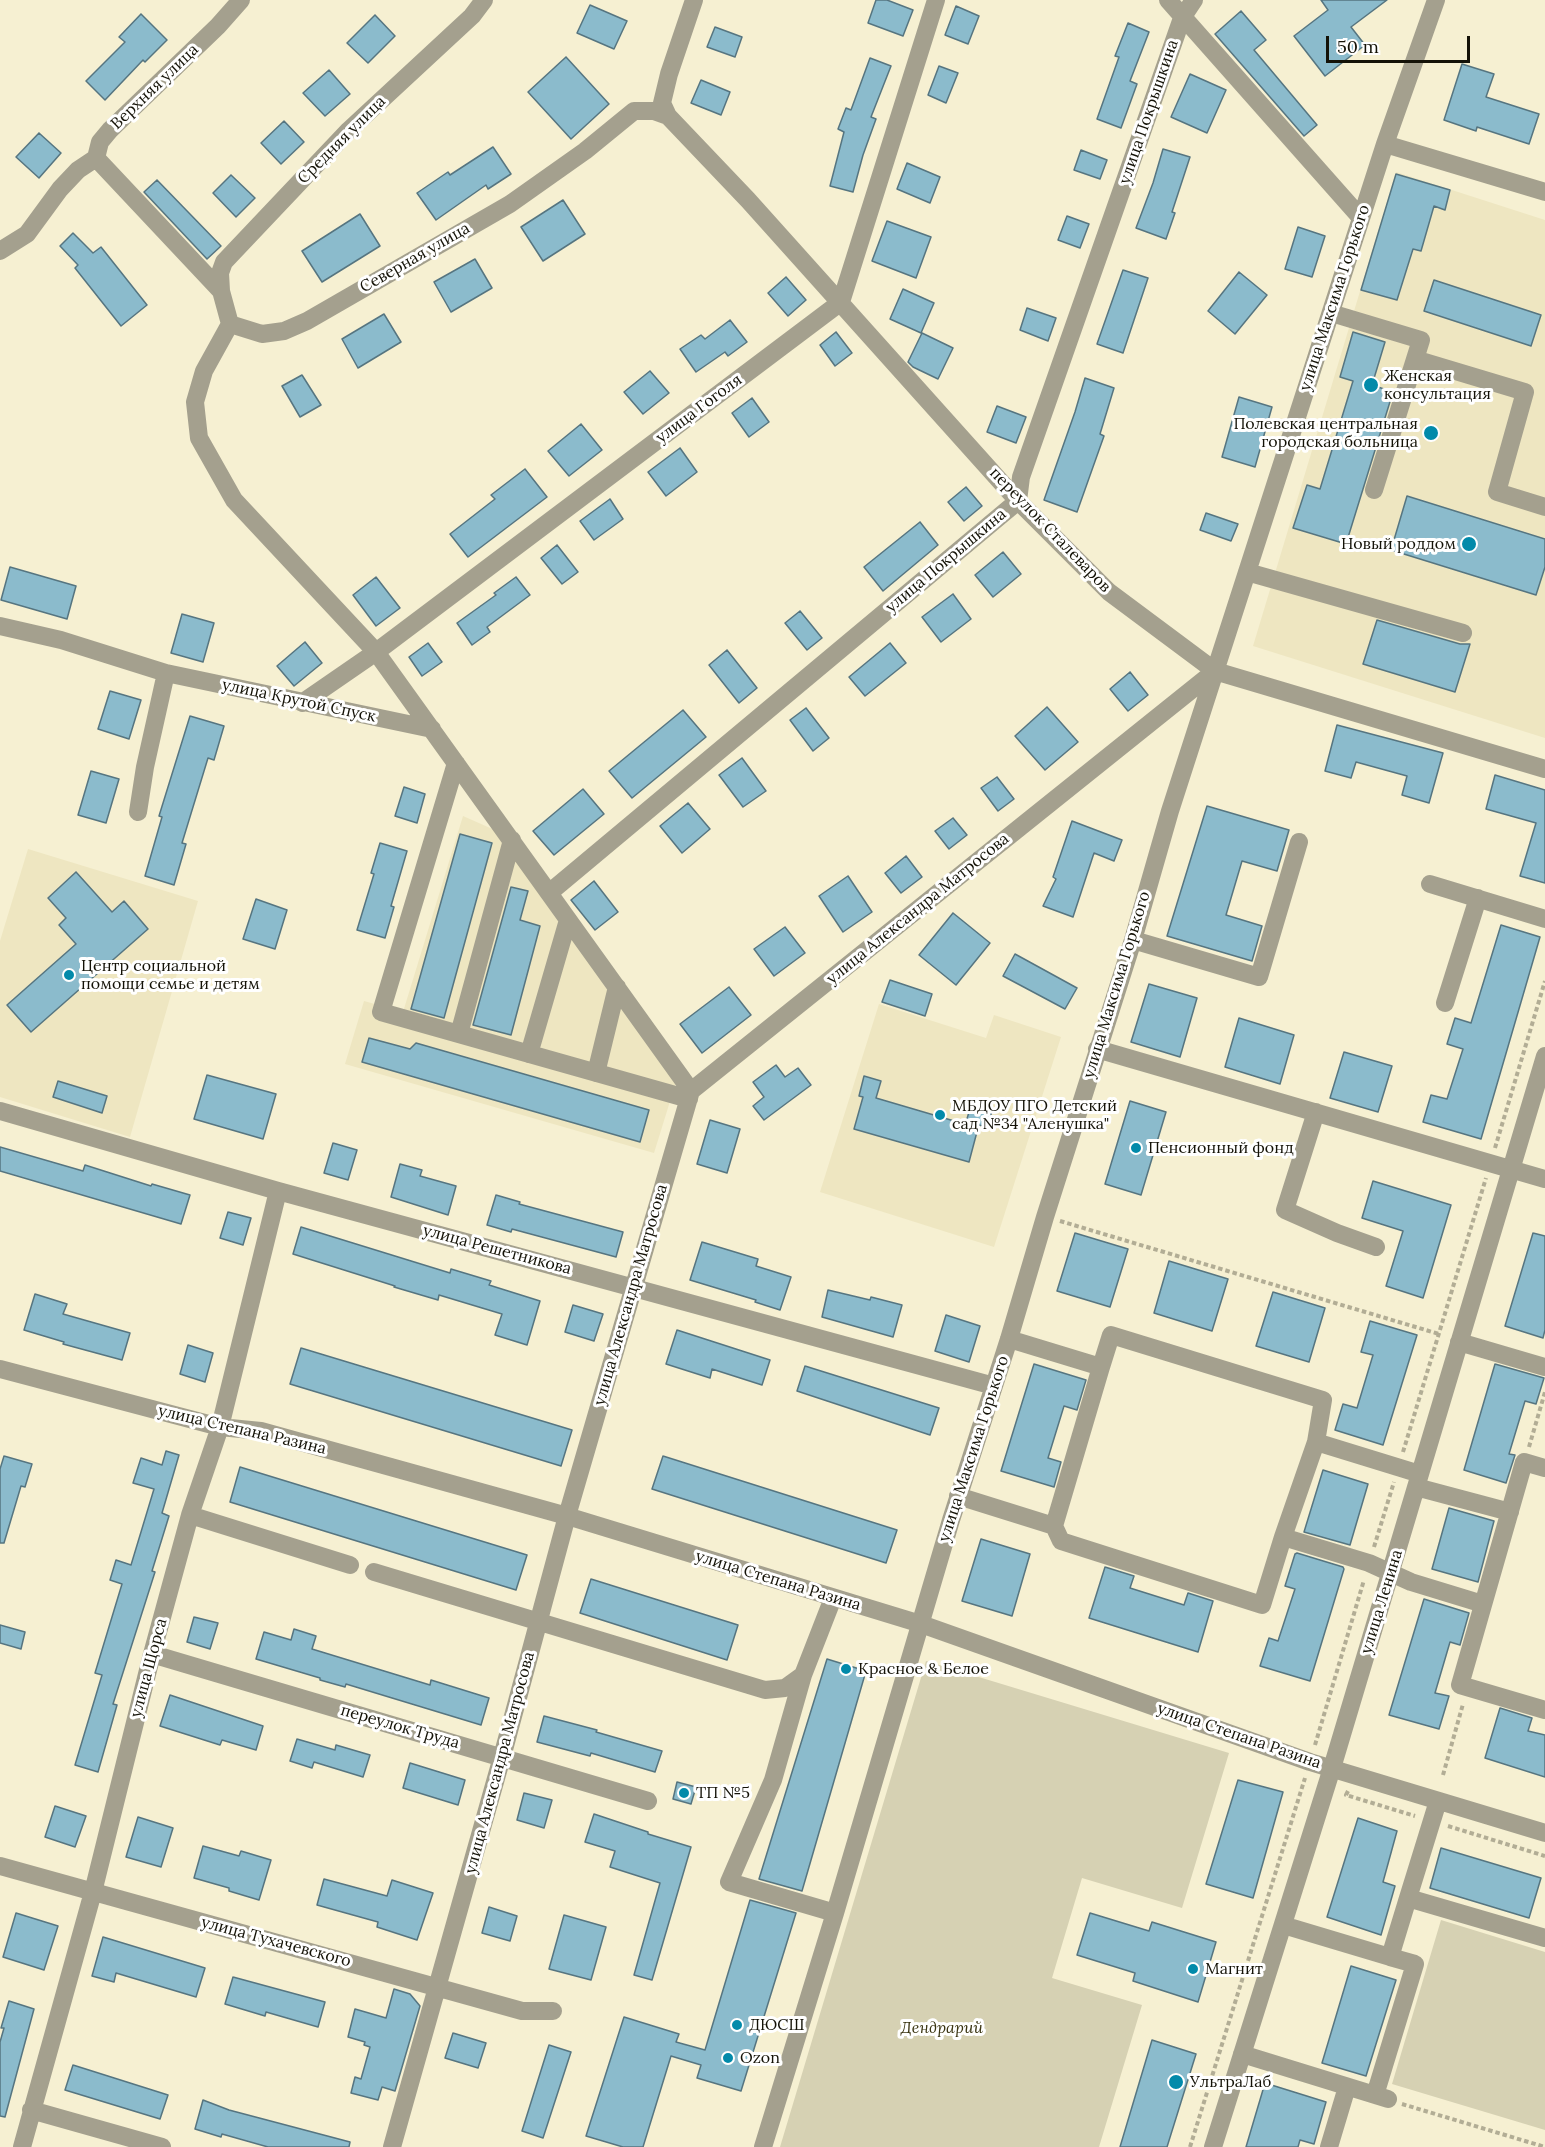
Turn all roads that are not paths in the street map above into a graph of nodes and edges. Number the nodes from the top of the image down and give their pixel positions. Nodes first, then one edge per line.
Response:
1 (241, 0) edge
2 (484, 0) edge
3 (694, 0) edge
4 (936, 0) edge
5 (1168, 0) edge
6 (1194, 0) edge
7 (1436, 0) edge
8 (1182, 18) junction
9 (669, 116) junction
10 (1385, 144) junction
11 (96, 158) junction
12 (1545, 192) edge
13 (1361, 218) junction
14 (0, 251) edge
15 (221, 291) junction
16 (841, 302) junction
17 (1331, 313) junction
18 (230, 324) junction
19 (1415, 358) junction
20 (1374, 490) dead end
21 (1018, 501) junction
22 (1545, 507) edge
23 (1247, 573) junction
24 (0, 627) edge
25 (1463, 633) dead end
26 (376, 652) junction
27 (1215, 671) junction
28 (166, 673) junction
29 (302, 703) junction
30 (432, 729) junction
31 (456, 763) junction
32 (1545, 769) edge
33 (138, 812) dead end
34 (512, 840) junction
35 (1299, 842) dead end
36 (1430, 884) dead end
37 (549, 893) junction
38 (1478, 898) junction
39 (1545, 919) edge
40 (568, 920) junction
41 (1133, 939) junction
42 (617, 987) junction
43 (1445, 1003) dead end
44 (459, 1034) junction
45 (1097, 1049) junction
46 (529, 1054) junction
47 (1544, 1061) edge
48 (596, 1073) junction
49 (690, 1095) junction
50 (0, 1111) edge
51 (1316, 1112) junction
52 (1512, 1168) junction
53 (1545, 1179) edge
54 (278, 1191) junction
55 (1376, 1246) dead end
56 (633, 1287) junction
57 (1009, 1339) junction
58 (1459, 1342) junction
59 (1101, 1367) junction
60 (1545, 1367) edge
61 (0, 1369) edge
62 (994, 1386) junction
63 (220, 1426) junction
64 (1316, 1442) junction
65 (1545, 1468) edge
66 (1418, 1480) junction
67 (958, 1496) junction
68 (1510, 1512) junction
69 (190, 1515) junction
70 (567, 1516) junction
71 (1054, 1526) junction
72 (1283, 1537) junction
73 (350, 1565) dead end
74 (374, 1572) dead end
75 (1391, 1572) junction
76 (833, 1598) junction
77 (1483, 1604) junction
78 (538, 1622) junction
79 (921, 1624) junction
80 (152, 1654) junction
81 (803, 1675) junction
82 (1545, 1710) edge
83 (502, 1757) junction
84 (1332, 1768) junction
85 (648, 1801) dead end
86 (1438, 1801) junction
87 (1545, 1833) edge
88 (0, 1866) edge
89 (93, 1892) junction
90 (1408, 1898) junction
91 (835, 1913) junction
92 (1283, 1925) junction
93 (1545, 1938) edge
94 (1390, 1957) junction
95 (438, 1987) junction
96 (553, 2012) dead end
97 (1242, 2054) junction
98 (1347, 2087) junction
99 (31, 2110) junction
100 (22, 2147) edge
101 (162, 2147) edge
102 (392, 2147) edge
103 (763, 2147) edge
104 (1213, 2147) edge
105 (1329, 2147) edge

1 - 11 street, Верхняя улица
2 - 15 street, Средняя улица
3 - 9 street
4 - 16 street
5 - 8 street
6 - 8 street, улица Покрышкина
7 - 10 street, улица Максима Горького
8 - 13 street
8 - 21 street, улица Покрышкина
9 - 16 street, переулок Сталеваров
9 - 18 street, Северная улица
10 - 12 street
10 - 13 street, улица Максима Горького
11 - 14 street, Верхняя улица
11 - 15 street
13 - 17 street, улица Максима Горького
15 - 18 street
16 - 21 street, переулок Сталеваров
16 - 26 street, улица Гоголя
17 - 19 street
17 - 23 street, улица Максима Горького
18 - 26 street
19 - 20 street
19 - 22 street
21 - 27 street, переулок Сталеваров
21 - 37 street, улица Покрышкина
23 - 25 street
23 - 27 street, улица Максима Горького
24 - 28 street, улица Крутой Спуск
26 - 29 street, улица Гоголя
26 - 30 street
27 - 32 street, переулок Сталеваров
27 - 41 street, улица Максима Горького
27 - 49 street, улица Александра Матросова
28 - 29 street, улица Крутой Спуск
28 - 33 street
29 - 30 street, улица Крутой Спуск
30 - 31 street
31 - 34 street
31 - 44 street
34 - 37 street
34 - 44 street
35 - 41 street
36 - 38 street
37 - 40 street
38 - 39 street
38 - 43 street
40 - 42 street
40 - 46 street
41 - 45 street, улица Максима Горького
42 - 48 street
42 - 49 street
44 - 46 street
45 - 51 street
45 - 57 street, улица Максима Горького
46 - 48 street
47 - 52 street, улица Ленина
48 - 49 street
49 - 56 street, улица Александра Матросова
50 - 54 street, улица Решетникова
51 - 52 street
51 - 55 street
52 - 53 street
52 - 58 street, улица Ленина
54 - 56 street, улица Решетникова
54 - 63 street, улица Щорса
56 - 62 street, улица Решетникова
56 - 70 street, улица Александра Матросова
57 - 59 street
57 - 62 street, улица Максима Горького
58 - 60 street
58 - 66 street, улица Ленина
59 - 64 street
59 - 71 street
61 - 63 street, улица Степана Разина
62 - 67 street, улица Максима Горького
63 - 69 street, улица Щорса
63 - 70 street, улица Степана Разина
64 - 66 street
64 - 72 street
65 - 68 street
66 - 68 street
66 - 75 street, улица Ленина
67 - 71 street
67 - 79 street, улица Максима Горького
68 - 77 street
69 - 73 street
69 - 80 street, улица Щорса
70 - 76 street, улица Степана Разина
70 - 78 street, улица Александра Матросова
71 - 72 street
72 - 75 street
74 - 78 street
75 - 77 street
75 - 84 street, улица Ленина
76 - 79 street, улица Степана Разина
76 - 81 street
77 - 82 street
78 - 81 street
78 - 83 street, улица Александра Матросова
79 - 84 street, улица Степана Разина
79 - 91 street, улица Максима Горького
80 - 83 street, переулок Труда
80 - 89 street, улица Щорса
81 - 91 street
83 - 85 street, переулок Труда
83 - 95 street, улица Александра Матросова
84 - 86 street, улица Степана Разина
84 - 92 street, улица Ленина
86 - 87 street, улица Степана Разина
86 - 90 street
88 - 89 street, улица Тухачевского
89 - 95 street, улица Тухачевского
89 - 99 street, улица Щорса
90 - 93 street
90 - 94 street
91 - 103 street, улица Максима Горького
92 - 94 street
92 - 97 street, улица Ленина
94 - 98 street
95 - 96 street, улица Тухачевского
95 - 102 street, улица Александра Матросова
97 - 98 street
97 - 104 street, улица Ленина
98 - 105 street
99 - 100 street, улица Щорса
99 - 101 street

